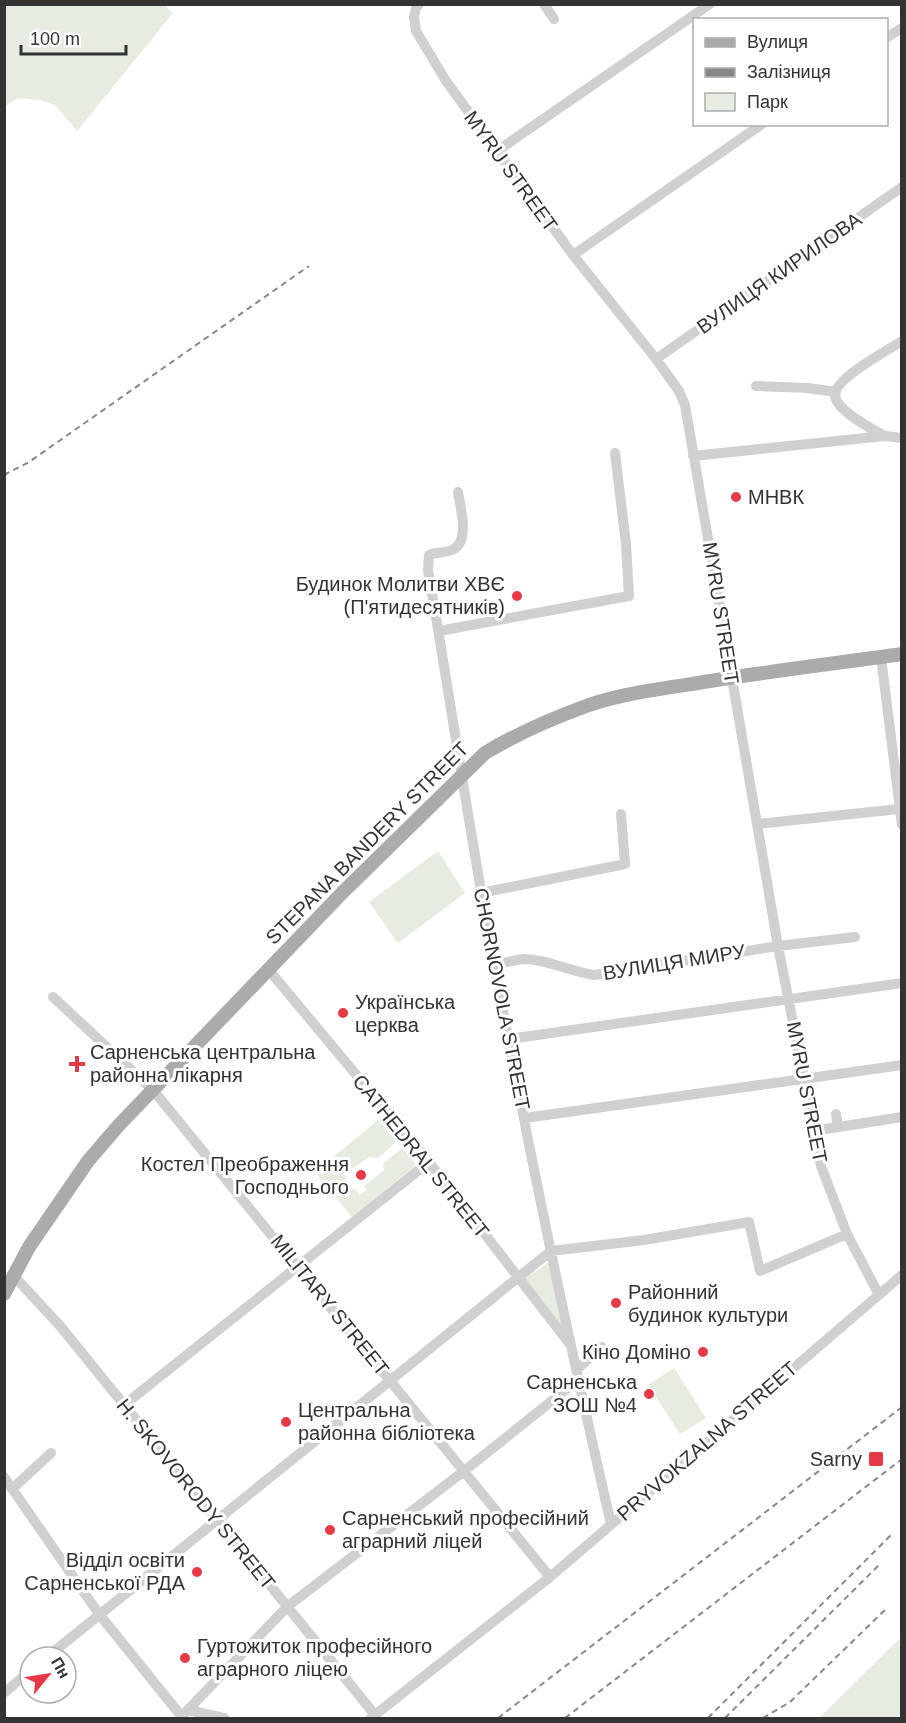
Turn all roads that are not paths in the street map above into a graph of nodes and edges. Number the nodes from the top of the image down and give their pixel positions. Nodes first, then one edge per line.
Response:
1 (419, 4) edge
2 (543, 4) edge
3 (710, 4) edge
4 (554, 19) dead end
5 (902, 28) edge
6 (888, 37) edge
7 (759, 126) edge
8 (497, 151) junction
9 (902, 187) edge
10 (573, 255) junction
11 (902, 341) edge
12 (656, 359) junction
13 (756, 386) dead end
14 (836, 392) junction
15 (865, 426) junction
16 (885, 436) junction
17 (860, 438) junction
18 (902, 438) edge
19 (615, 453) dead end
20 (693, 456) junction
21 (458, 492) dead end
22 (439, 631) junction
23 (902, 654) edge
24 (881, 657) junction
25 (732, 677) junction
26 (463, 774) junction
27 (899, 809) junction
28 (621, 814) dead end
29 (757, 824) junction
30 (902, 825) edge
31 (481, 893) junction
32 (855, 937) dead end
33 (778, 946) junction
34 (494, 965) junction
35 (268, 969) junction
36 (902, 983) edge
37 (53, 997) dead end
38 (789, 999) junction
39 (509, 1039) junction
40 (902, 1065) edge
41 (803, 1079) junction
42 (153, 1090) junction
43 (836, 1114) dead end
44 (525, 1118) junction
45 (902, 1118) edge
46 (838, 1127) junction
47 (813, 1131) junction
48 (429, 1162) junction
49 (847, 1234) junction
50 (551, 1251) junction
51 (300, 1267) junction
52 (902, 1275) edge
53 (14, 1276) junction
54 (517, 1277) junction
55 (878, 1293) junction
56 (4, 1294) edge
57 (571, 1346) junction
58 (602, 1347) dead end
59 (577, 1375) junction
60 (390, 1380) junction
61 (124, 1406) junction
62 (51, 1452) dead end
63 (464, 1471) junction
64 (4, 1477) edge
65 (12, 1489) junction
66 (218, 1519) junction
67 (611, 1524) junction
68 (550, 1577) junction
69 (288, 1606) junction
70 (99, 1614) junction
71 (62, 1645) edge
72 (18, 1681) edge
73 (4, 1693) edge
74 (183, 1715) edge
75 (374, 1717) edge
76 (224, 1719) edge

1 - 8 street, MYRU STREET
2 - 4 street
3 - 8 street
5 - 6 street
7 - 10 street
8 - 10 street, MYRU STREET
9 - 12 street, ВУЛИЦЯ КИРИЛОВА
10 - 12 street, MYRU STREET
11 - 14 street
12 - 20 street, MYRU STREET
13 - 14 street
14 - 15 street
15 - 16 street
15 - 17 street
16 - 17 street
16 - 18 street
17 - 20 street
19 - 22 street
20 - 25 street, MYRU STREET
21 - 22 street, CHORNOVOLA STREET
22 - 26 street, CHORNOVOLA STREET
23 - 24 main road, STEPANA BANDERY STREET
24 - 25 main road, STEPANA BANDERY STREET
24 - 27 street
25 - 26 main road, STEPANA BANDERY STREET
25 - 29 street, MYRU STREET
26 - 31 street, CHORNOVOLA STREET
26 - 35 main road, STEPANA BANDERY STREET
27 - 29 street
27 - 30 street
28 - 31 street
29 - 33 street, MYRU STREET
31 - 34 street, CHORNOVOLA STREET
32 - 33 street, ВУЛИЦЯ МИРУ
33 - 34 street, ВУЛИЦЯ МИРУ
33 - 38 street, MYRU STREET
34 - 39 street, CHORNOVOLA STREET
35 - 42 main road, STEPANA BANDERY STREET
35 - 48 street, CATHEDRAL STREET
36 - 38 street
37 - 42 street, MILITARY STREET
38 - 39 street
38 - 41 street, MYRU STREET
39 - 44 street, CHORNOVOLA STREET
40 - 41 street
41 - 44 street
41 - 47 street, MYRU STREET
42 - 51 street, MILITARY STREET
42 - 53 main road, STEPANA BANDERY STREET
43 - 46 street
44 - 50 street, CHORNOVOLA STREET
45 - 46 street
46 - 47 street
47 - 49 street, MYRU STREET
48 - 51 street
48 - 54 street, CATHEDRAL STREET
49 - 50 street
49 - 55 street, MYRU STREET
50 - 54 street
50 - 57 street, CHORNOVOLA STREET
51 - 60 street, MILITARY STREET
51 - 61 street
52 - 55 street, PRYVOKZALNA STREET
53 - 56 main road, STEPANA BANDERY STREET
53 - 61 street, H. SKOVORODY STREET
54 - 57 street, CATHEDRAL STREET
54 - 60 street
55 - 67 street, PRYVOKZALNA STREET
57 - 59 street, CHORNOVOLA STREET
58 - 59 street
59 - 63 street
59 - 67 street, CHORNOVOLA STREET
60 - 63 street, MILITARY STREET
60 - 66 street
61 - 66 street, H. SKOVORODY STREET
62 - 65 street
63 - 68 street, MILITARY STREET
63 - 69 street
64 - 65 street
65 - 70 street
66 - 69 street, H. SKOVORODY STREET
66 - 70 street
67 - 68 street, PRYVOKZALNA STREET
68 - 75 street, PRYVOKZALNA STREET
69 - 74 street
69 - 75 street, H. SKOVORODY STREET
70 - 71 street
70 - 74 street
72 - 73 street
74 - 76 street

